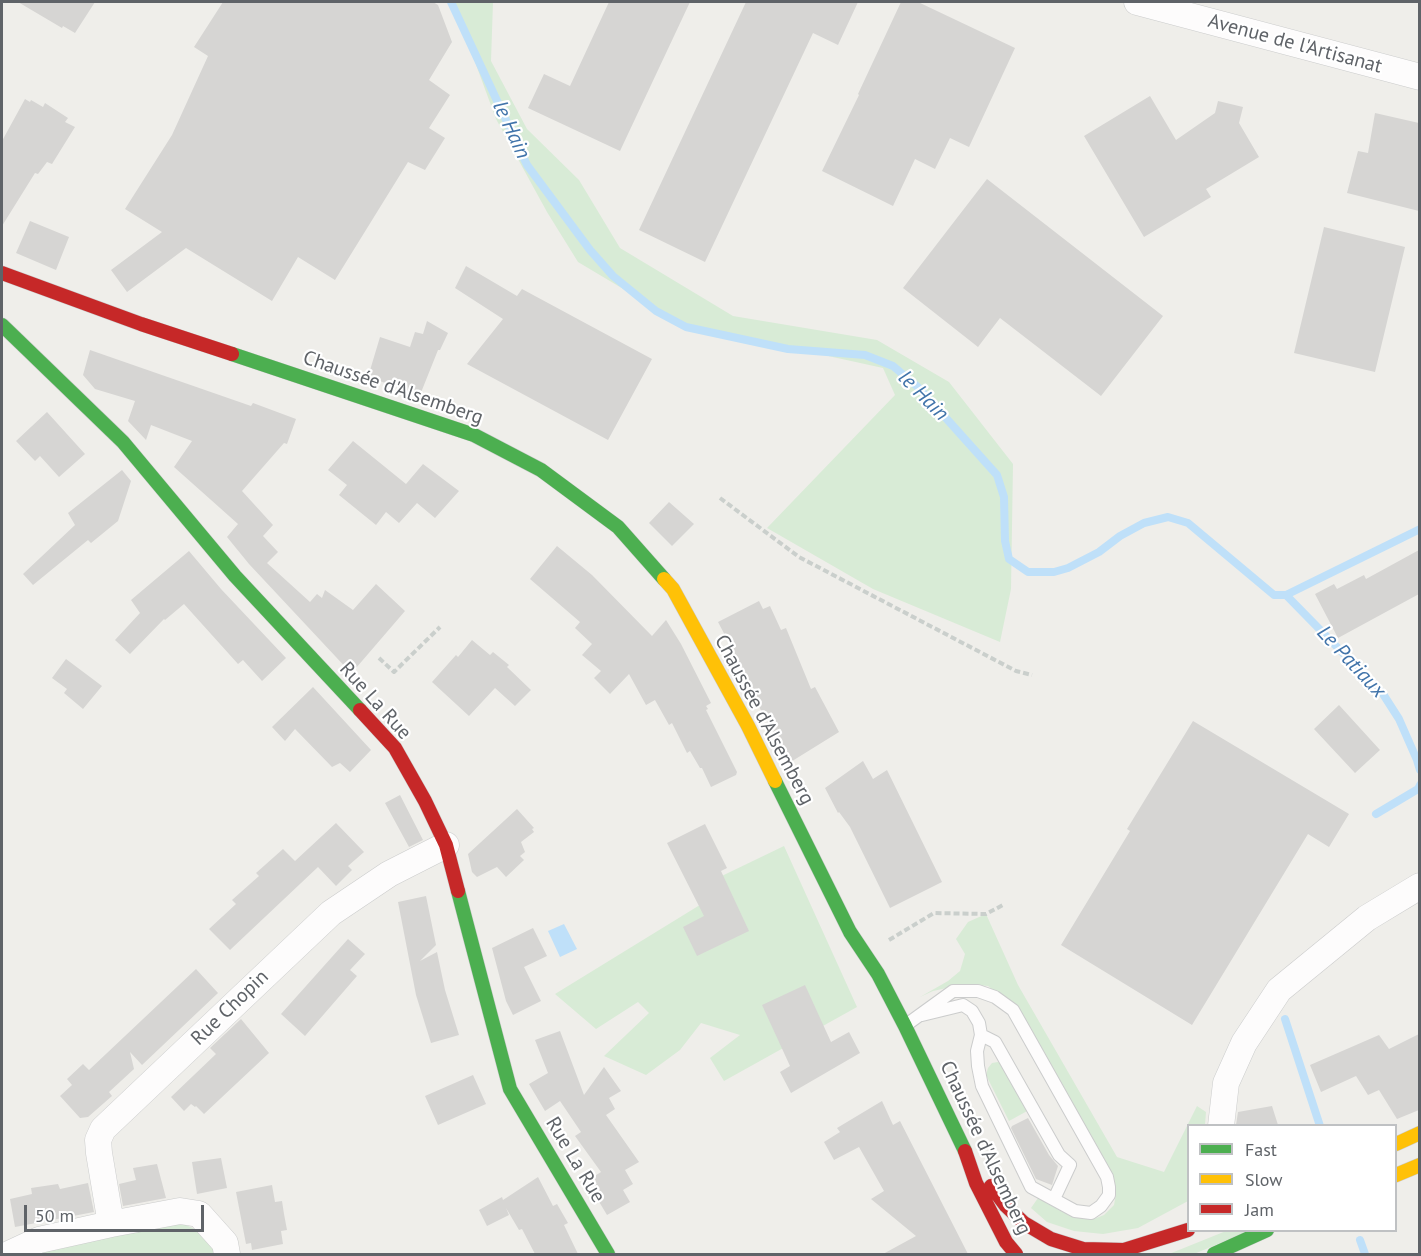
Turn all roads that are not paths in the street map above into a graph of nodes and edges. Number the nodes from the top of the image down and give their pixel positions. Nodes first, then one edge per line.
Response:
1 (1137, 2) edge
2 (1419, 77) edge
3 (2, 273) edge
4 (2, 325) edge
5 (446, 845) junction
6 (1419, 886) edge
7 (850, 932) junction
8 (862, 972) dead end
9 (922, 1015) junction
10 (905, 1026) junction
11 (981, 1035) junction
12 (1221, 1124) edge
13 (1419, 1133) edge
14 (1397, 1143) edge
15 (969, 1159) junction
16 (1419, 1165) edge
17 (1397, 1174) edge
18 (1054, 1199) junction
19 (111, 1224) junction
20 (1187, 1230) edge
21 (1195, 1232) edge
22 (1263, 1232) edge
23 (9, 1254) edge
24 (227, 1254) edge
25 (608, 1254) edge
26 (1016, 1254) edge
27 (1153, 1254) edge
28 (1214, 1254) edge

1 - 2 street, Avenue de l'Artisanat
3 - 7 main road, Chaussée d'Alsemberg
4 - 5 main road, Rue La Rue
5 - 19 street, Rue Chopin
5 - 25 main road, Rue La Rue
6 - 12 street
7 - 8 main road, Chaussée d'Alsemberg
7 - 10 main road, Chaussée d'Alsemberg
9 - 10 lane
9 - 11 lane
9 - 18 lane
10 - 15 main road, Chaussée d'Alsemberg
11 - 18 lane
11 - 18 lane
13 - 14 main road
15 - 20 main road
15 - 26 main road, Chaussée d'Alsemberg
16 - 17 main road
19 - 23 street
19 - 24 street
21 - 27 main road
22 - 28 main road

